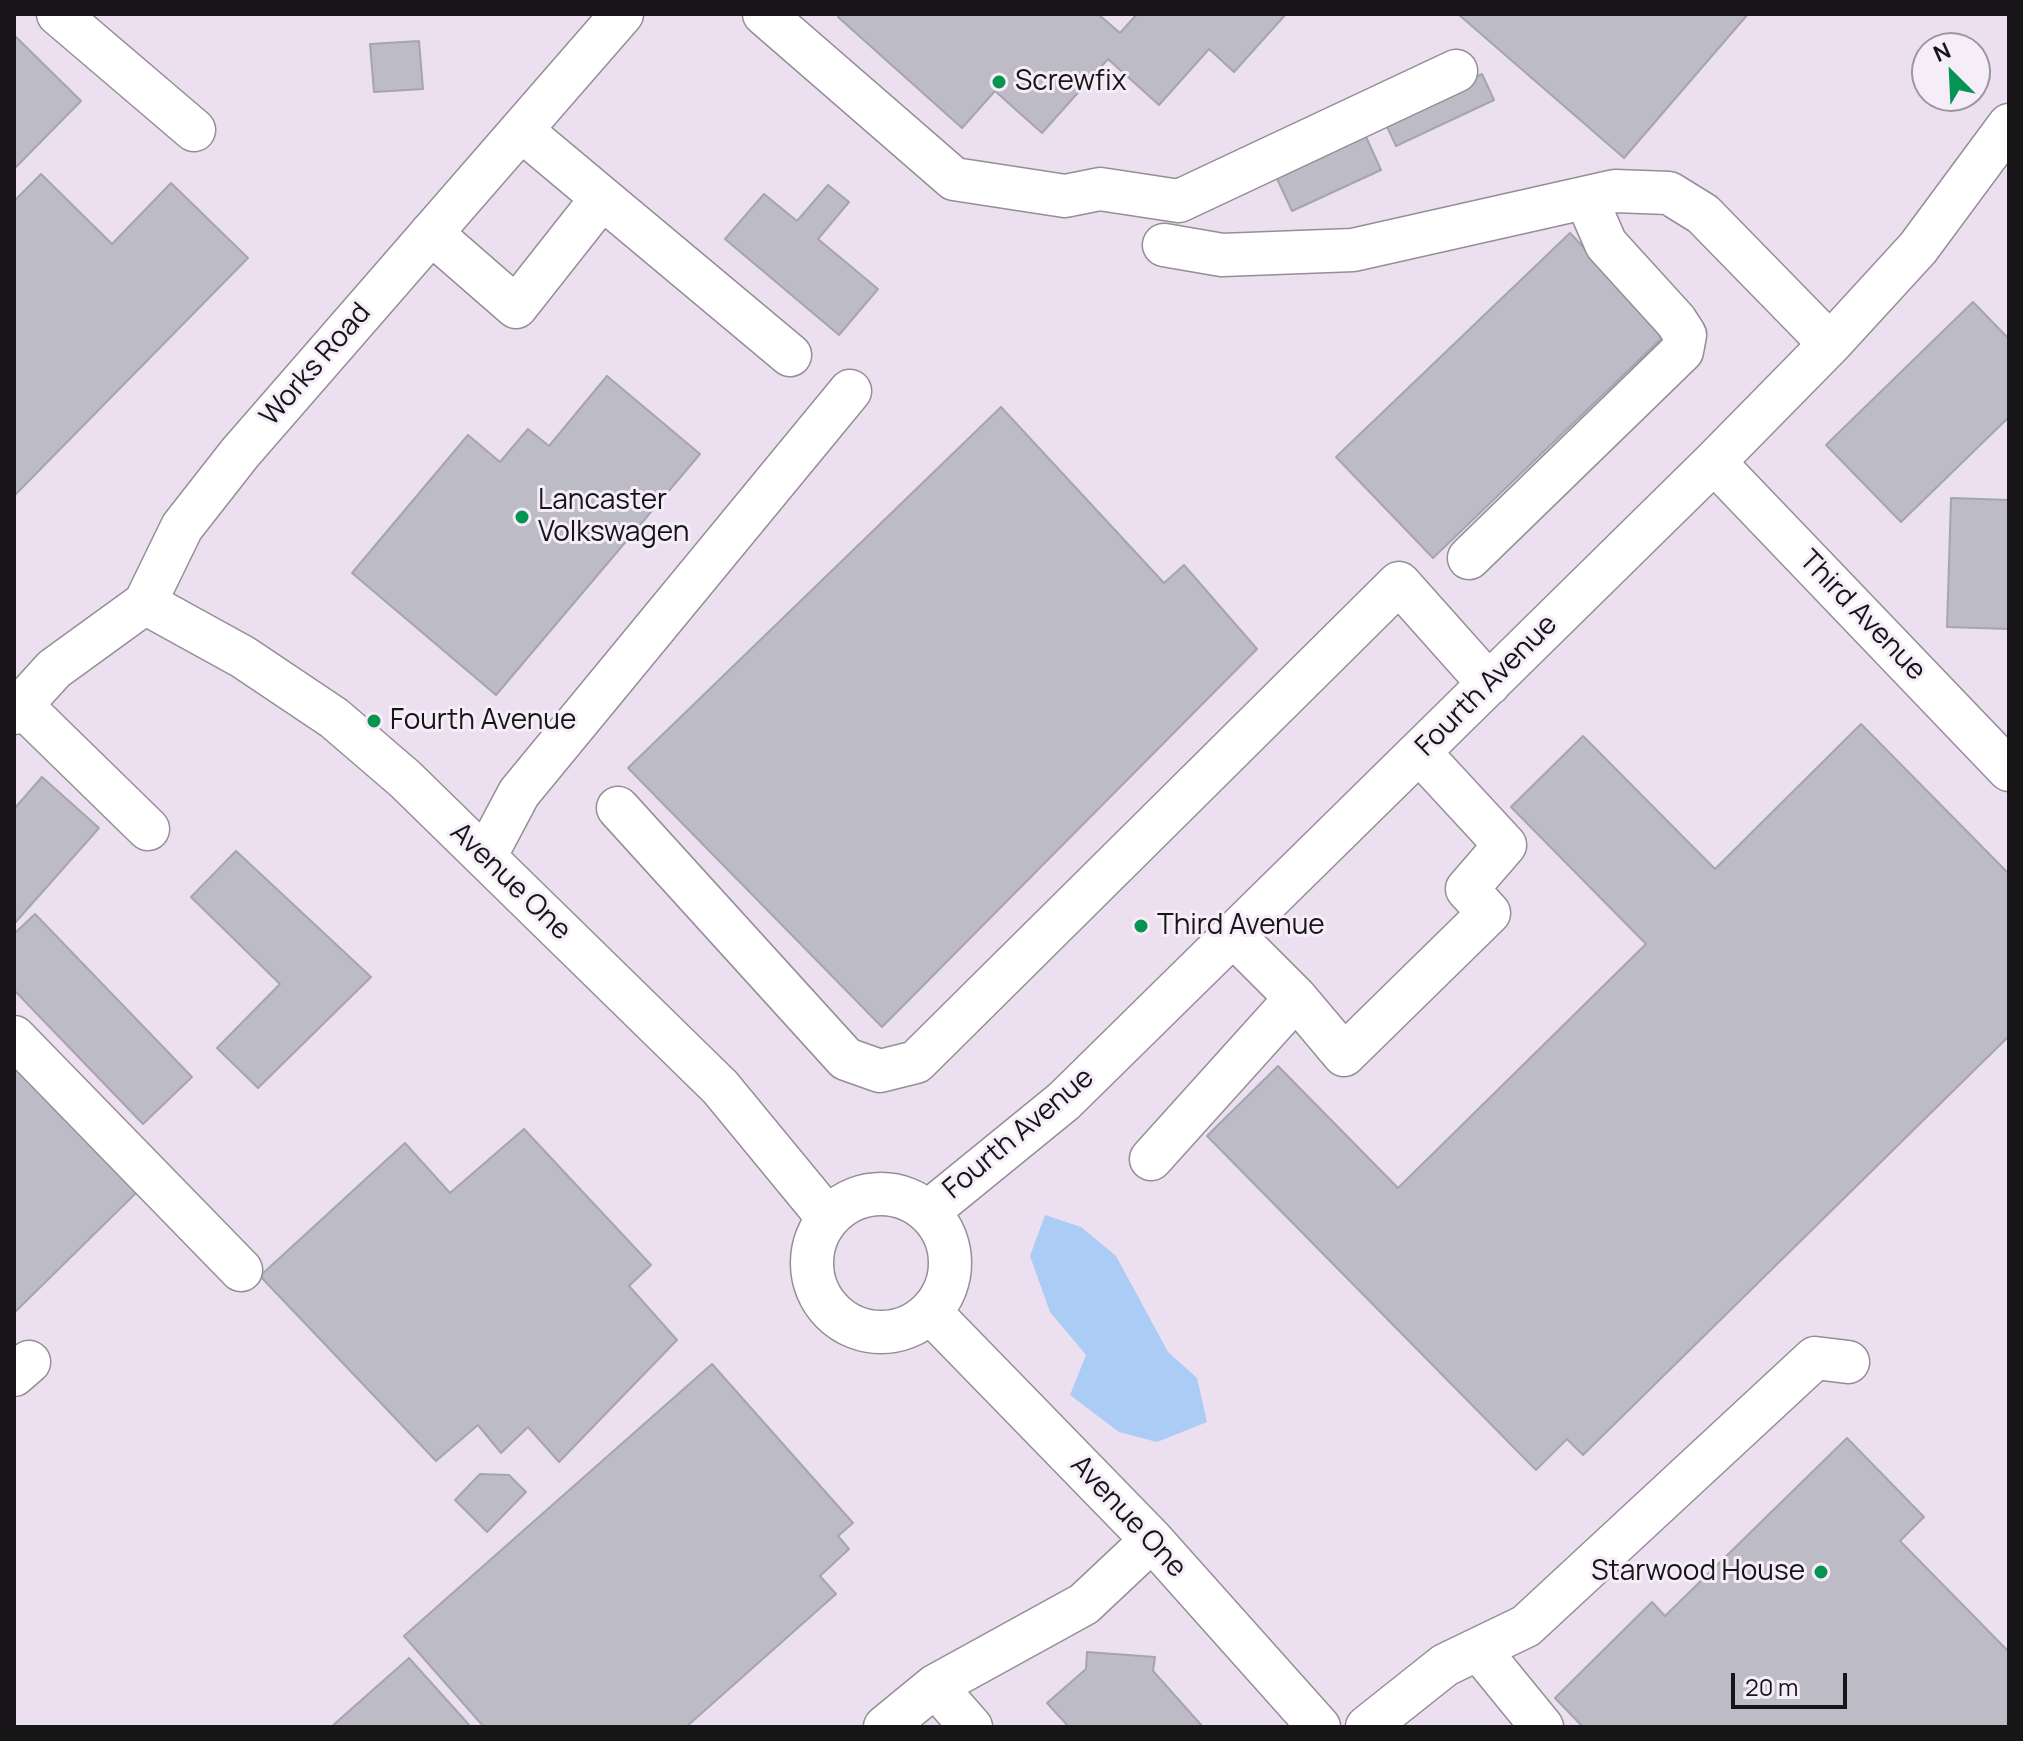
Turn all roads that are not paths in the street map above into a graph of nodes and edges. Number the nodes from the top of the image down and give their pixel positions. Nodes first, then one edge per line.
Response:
1 (58, 14) edge
2 (622, 14) edge
3 (764, 14) edge
4 (1456, 71) dead end
5 (2009, 125) edge
6 (194, 130) dead end
7 (521, 130) junction
8 (602, 198) junction
9 (1586, 198) junction
10 (431, 233) junction
11 (1164, 245) dead end
12 (1830, 344) junction
13 (790, 355) dead end
14 (850, 391) dead end
15 (1714, 462) junction
16 (1469, 558) dead end
17 (145, 603) junction
18 (1489, 684) junction
19 (20, 697) edge
20 (1419, 752) junction
21 (2003, 752) edge
22 (618, 808) dead end
23 (148, 829) dead end
24 (485, 857) junction
25 (1233, 935) junction
26 (1296, 998) junction
27 (14, 1037) edge
28 (1151, 1159) dead end
29 (929, 1211) junction
30 (828, 1218) junction
31 (241, 1270) dead end
32 (931, 1313) junction
33 (1848, 1362) dead end
34 (1152, 1540) junction
35 (1480, 1651) junction
36 (935, 1686) junction
37 (885, 1727) edge
38 (971, 1727) edge
39 (1319, 1727) edge
40 (1367, 1727) edge
41 (1542, 1727) edge

1 - 6 street
2 - 7 street, Works Road
3 - 4 street
5 - 12 street, Fourth Avenue
7 - 8 street
7 - 10 street, Works Road
8 - 10 street
8 - 13 street
9 - 11 street
9 - 12 street
9 - 16 street
10 - 17 street, Works Road
12 - 15 street, Fourth Avenue
14 - 24 street
15 - 18 street, Fourth Avenue
15 - 21 street, Third Avenue
17 - 19 street, Works Road
17 - 24 street, Avenue One
18 - 20 street, Fourth Avenue
18 - 22 street
19 - 23 street
20 - 25 street, Fourth Avenue
20 - 26 street
24 - 30 street, Avenue One
25 - 26 street
25 - 29 street, Fourth Avenue
26 - 28 street
27 - 31 street
29 - 30 street
29 - 32 street
30 - 32 street
32 - 34 street, Avenue One
33 - 35 street
34 - 36 street
34 - 39 street, Avenue One
35 - 40 street
35 - 41 street
36 - 37 street
36 - 38 street

